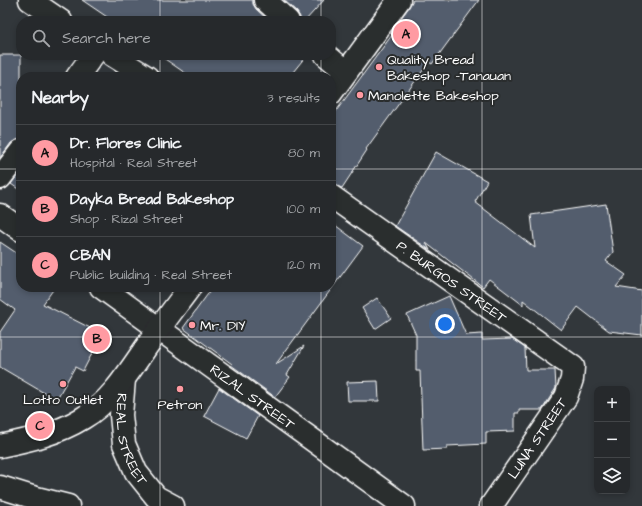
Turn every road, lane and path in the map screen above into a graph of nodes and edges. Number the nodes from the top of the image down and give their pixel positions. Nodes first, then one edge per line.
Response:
1 (30, 0) edge
2 (265, 0) edge
3 (397, 1) edge
4 (54, 16) edge
5 (283, 16) edge
6 (89, 60) edge
7 (120, 60) edge
8 (332, 60) edge
9 (80, 72) edge
10 (139, 72) edge
11 (346, 72) junction
12 (336, 86) edge
13 (16, 157) edge
14 (0, 178) edge
15 (336, 200) edge
16 (0, 215) edge
17 (16, 226) edge
18 (109, 292) edge
19 (186, 292) edge
20 (160, 328) junction
21 (573, 367) joint
22 (124, 379) junction
23 (0, 446) edge
24 (0, 487) edge
25 (29, 502) edge
26 (68, 506) edge
27 (174, 506) edge
28 (404, 506) edge
29 (490, 506) edge

1 - 4 main road
2 - 5 main road
3 - 11 main road
6 - 9 main road
7 - 10 main road
8 - 11 main road
11 - 12 main road
13 - 14 main road
15 - 21 main road, P. BURGOS STREET
16 - 17 main road
18 - 20 main road, RIZAL STREET
19 - 20 main road, REAL STREET
20 - 22 main road, REAL STREET
20 - 28 main road, RIZAL STREET
21 - 29 main road, LUNA STREET
22 - 23 main road, REAL STREET
22 - 27 main road, REAL STREET
24 - 25 main road
25 - 26 main road

